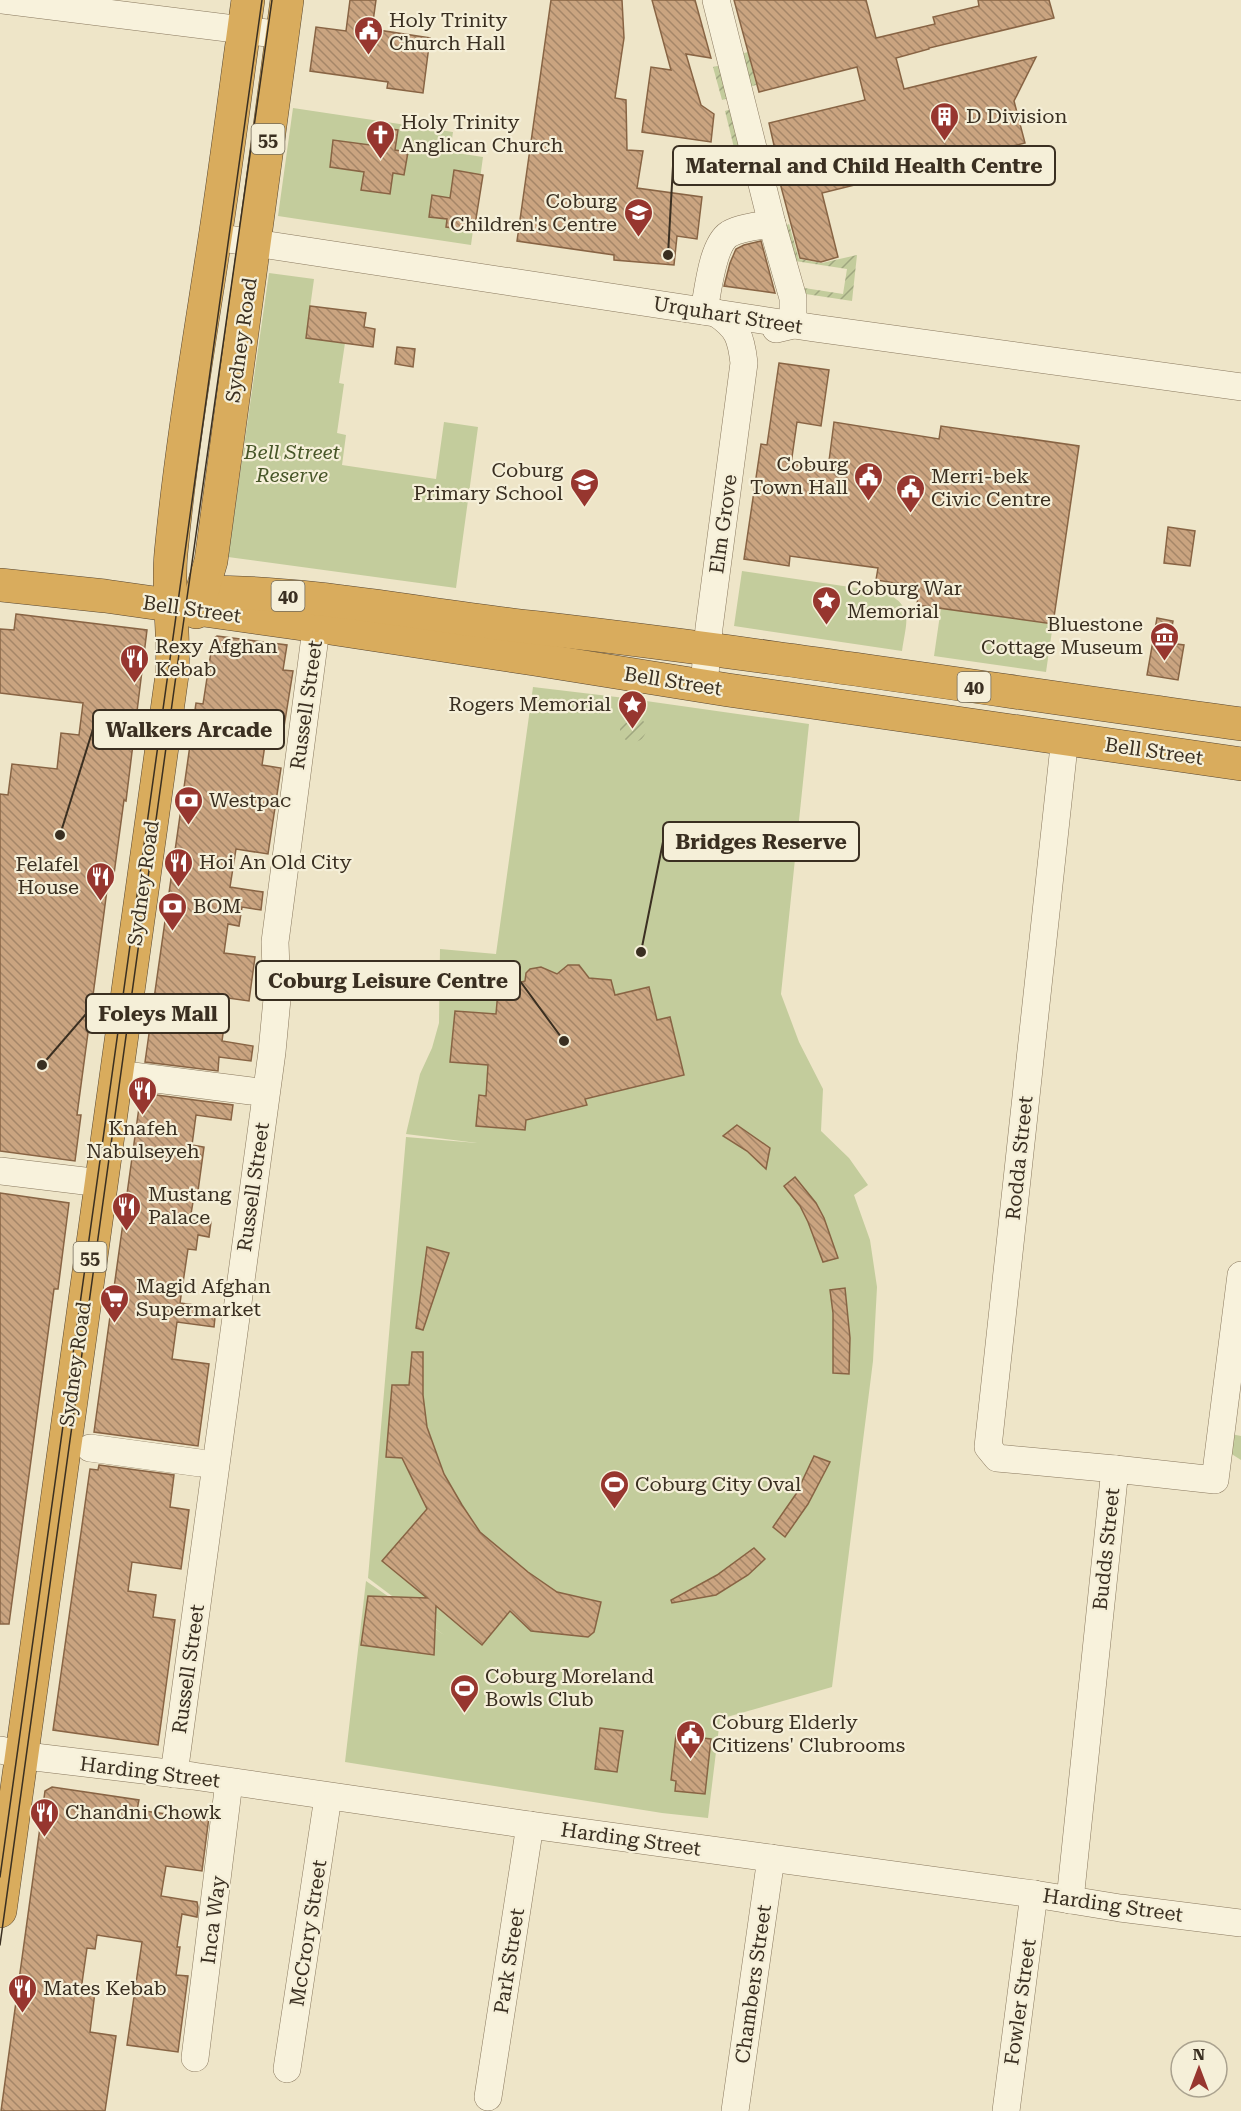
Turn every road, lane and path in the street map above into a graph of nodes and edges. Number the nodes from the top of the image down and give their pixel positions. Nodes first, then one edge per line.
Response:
1 (8, 0) edge
2 (287, 0) edge
3 (716, 0) edge
4 (246, 15) edge
5 (283, 35) junction
6 (771, 224) junction
7 (215, 237) junction
8 (254, 243) junction
9 (710, 312) junction
10 (793, 325) junction
11 (744, 363) junction
12 (1241, 387) edge
13 (1, 585) edge
14 (185, 600) junction
15 (318, 613) junction
16 (535, 643) junction
17 (707, 649) junction
18 (704, 686) junction
19 (1241, 724) edge
20 (1065, 738) junction
21 (1241, 764) edge
22 (117, 1074) junction
23 (251, 1091) dead end
24 (0, 1171) edge
25 (101, 1183) junction
26 (1241, 1275) edge
27 (90, 1448) dead end
28 (200, 1464) dead end
29 (1115, 1469) junction
30 (11, 1752) edge
31 (174, 1774) junction
32 (229, 1782) junction
33 (328, 1797) junction
34 (530, 1825) junction
35 (771, 1858) junction
36 (1034, 1894) junction
37 (1070, 1900) junction
38 (0, 1911) edge
39 (1241, 1923) edge
40 (195, 2058) dead end
41 (287, 2069) dead end
42 (489, 2097) dead end
43 (735, 2111) edge
44 (1006, 2111) edge

1 - 4 street
2 - 5 highway, Sydney Road / 55
3 - 6 street
4 - 5 street
4 - 7 highway, Sydney Road / 55
5 - 8 highway, Sydney Road / 55
6 - 9 street
6 - 10 street
7 - 8 street, Urquhart Street
7 - 14 highway, Sydney Road / 55
8 - 9 street, Urquhart Street
8 - 14 highway, Sydney Road / 55
9 - 10 street, Urquhart Street
9 - 11 street, Elm Grove
10 - 11 street, Elm Grove
10 - 12 street, Urquhart Street
11 - 17 street, Elm Grove
13 - 14 highway, Bell Street / 40
14 - 15 highway, Bell Street / 40
14 - 22 highway, Sydney Road / 55
15 - 16 highway, Bell Street / 40
15 - 31 street, Russell Street
16 - 17 highway, Bell Street / 40
16 - 18 highway, Bell Street / 40
17 - 18 street, Elm Grove
17 - 19 highway, Bell Street / 40
18 - 20 highway, Bell Street / 40
20 - 21 highway, Bell Street / 40
20 - 29 street, Rodda Street
22 - 23 street
22 - 25 highway, Sydney Road / 55
24 - 25 street
25 - 30 highway, Sydney Road / 55
26 - 29 street, Budds Street
27 - 28 street
29 - 37 street, Budds Street
30 - 31 street, Harding Street
30 - 38 highway, Sydney Road / 55
31 - 32 street, Harding Street
32 - 33 street, Harding Street
32 - 40 street, Inca Way
33 - 34 street, Harding Street
33 - 41 street, McCrory Street
34 - 35 street, Harding Street
34 - 42 street, Park Street
35 - 36 street, Harding Street
35 - 43 street, Chambers Street
36 - 37 street, Harding Street
36 - 44 street, Fowler Street
37 - 39 street, Harding Street

